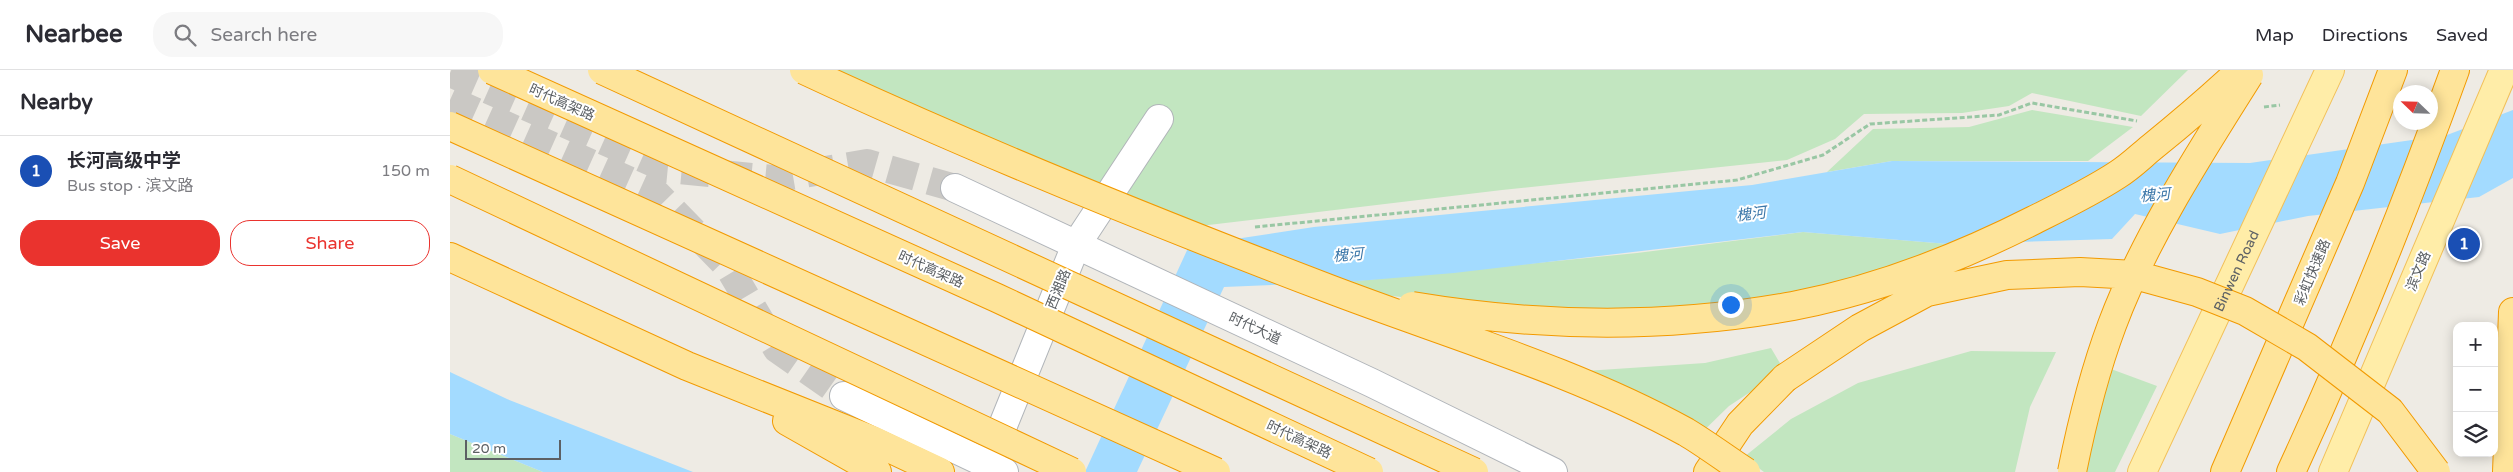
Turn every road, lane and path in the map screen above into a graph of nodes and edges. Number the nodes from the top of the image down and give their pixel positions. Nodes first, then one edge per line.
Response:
1 (492, 70) edge
2 (602, 70) edge
3 (804, 70) edge
4 (2241, 70) edge
5 (2253, 70) edge
6 (2330, 70) edge
7 (2393, 70) edge
8 (2455, 70) edge
9 (2504, 70) edge
10 (2316, 101) junction
11 (2256, 108) dead end
12 (1159, 119) dead end
13 (2145, 122) dead end
14 (450, 126) edge
15 (450, 179) edge
16 (955, 188) tunnel mouth
17 (1247, 228) dead end
18 (1076, 245) junction
19 (450, 257) edge
20 (1343, 294) junction
21 (2513, 312) edge
22 (688, 366) junction
23 (844, 396) tunnel mouth
24 (991, 469) edge
25 (877, 472) edge
26 (940, 472) edge
27 (1072, 472) edge
28 (1216, 472) edge
29 (1369, 472) edge
30 (1474, 472) edge
31 (1553, 472) edge
32 (1708, 472) edge
33 (1746, 472) edge
34 (2072, 472) edge
35 (2142, 472) edge
36 (2225, 472) edge
37 (2291, 472) edge
38 (2333, 472) edge
39 (2436, 472) edge
40 (2507, 472) edge

1 - 29 highway, 时代高架路, bridge
2 - 30 highway, bridge
3 - 20 highway, bridge
4 - 20 highway, bridge
5 - 34 highway, bridge
6 - 10 main road, Binwen Road
7 - 36 highway, 彩虹快速路
8 - 37 highway
9 - 38 main road, 滨文路
10 - 11 path
10 - 35 main road, Binwen Road
12 - 18 main road, 西湘路
13 - 17 path
14 - 28 highway, bridge
15 - 27 highway, bridge
16 - 18 main road, 时代大道
18 - 24 main road, 西湘路
18 - 31 main road, 时代大道
19 - 22 highway
20 - 33 highway, bridge
21 - 40 highway
22 - 25 highway
22 - 26 highway
23 - 24 main road
32 - 39 highway, bridge

